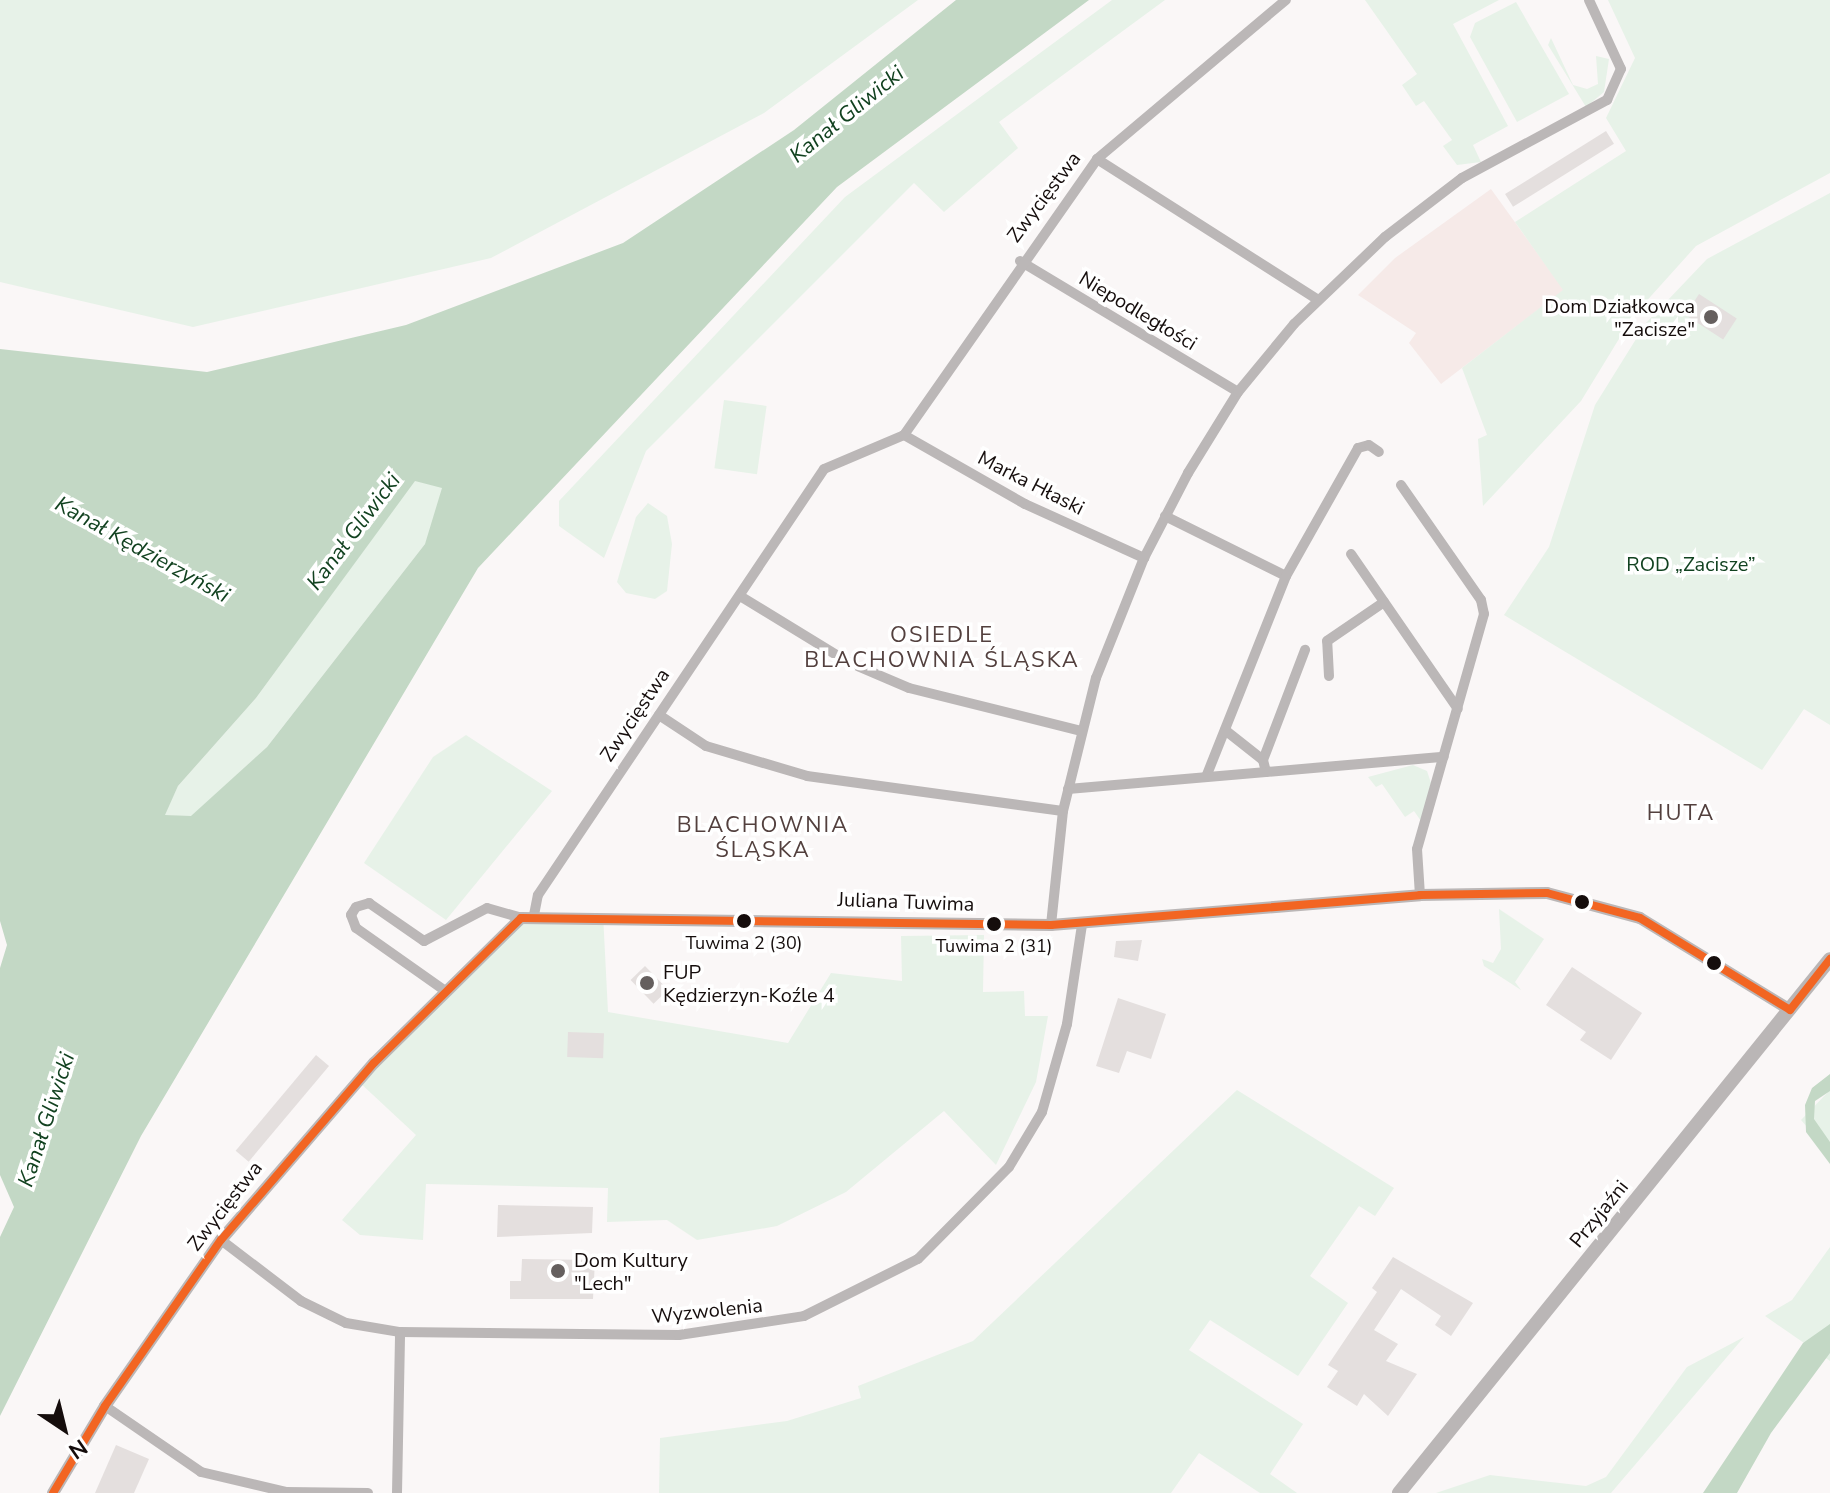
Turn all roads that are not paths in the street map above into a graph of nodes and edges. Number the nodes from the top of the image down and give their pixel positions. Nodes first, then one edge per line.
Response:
1 (1286, 0) edge
2 (1589, 0) edge
3 (1097, 159) junction
4 (1020, 261) junction
5 (1317, 299) junction
6 (1238, 392) junction
7 (904, 435) junction
8 (1379, 452) dead end
9 (1401, 485) dead end
10 (1165, 516) junction
11 (1351, 554) dead end
12 (1144, 558) junction
13 (1286, 576) junction
14 (740, 596) junction
15 (1384, 602) junction
16 (1305, 650) dead end
17 (1329, 676) dead end
18 (1458, 709) junction
19 (659, 715) junction
20 (1225, 730) junction
21 (1081, 731) junction
22 (1444, 757) junction
23 (1263, 760) junction
24 (1266, 772) junction
25 (1206, 777) junction
26 (1068, 789) junction
27 (1063, 811) junction
28 (1420, 895) junction
29 (528, 916) junction
30 (1051, 925) junction
31 (1082, 925) junction
32 (1830, 959) edge
33 (444, 990) junction
34 (1790, 1010) junction
35 (221, 1240) junction
36 (400, 1332) junction
37 (105, 1406) junction
38 (53, 1493) edge
39 (368, 1493) edge
40 (397, 1493) edge
41 (1399, 1493) edge

1 - 3 street, Zwycięstwa
2 - 5 street
3 - 4 street, Zwycięstwa
3 - 5 street
4 - 6 street, Niepodległości
4 - 7 street, Zwycięstwa
5 - 6 street
6 - 10 street
7 - 12 street, Marka Hłaski
7 - 14 street, Zwycięstwa
8 - 13 street
9 - 18 street
10 - 12 street
10 - 13 street
11 - 15 street
12 - 21 street
13 - 20 street
14 - 19 street, Zwycięstwa
14 - 21 street
15 - 17 street
15 - 18 street
16 - 23 street
18 - 22 street
19 - 27 street
19 - 29 street, Zwycięstwa
20 - 23 street
20 - 25 street
21 - 26 street
22 - 24 street
22 - 28 street
23 - 24 street
24 - 25 street
25 - 26 street
26 - 27 street
27 - 30 street
28 - 31 street, Juliana Tuwima
28 - 34 street, Juliana Tuwima
29 - 30 street, Juliana Tuwima
29 - 33 street, Zwycięstwa
29 - 33 street
30 - 31 street, Juliana Tuwima
31 - 36 street, Wyzwolenia
32 - 34 main road, Przyjaźni
33 - 35 street, Zwycięstwa
34 - 41 main road, Przyjaźni
35 - 36 street, Wyzwolenia
35 - 37 street, Zwycięstwa
36 - 40 street
37 - 38 street, Zwycięstwa
37 - 39 street

